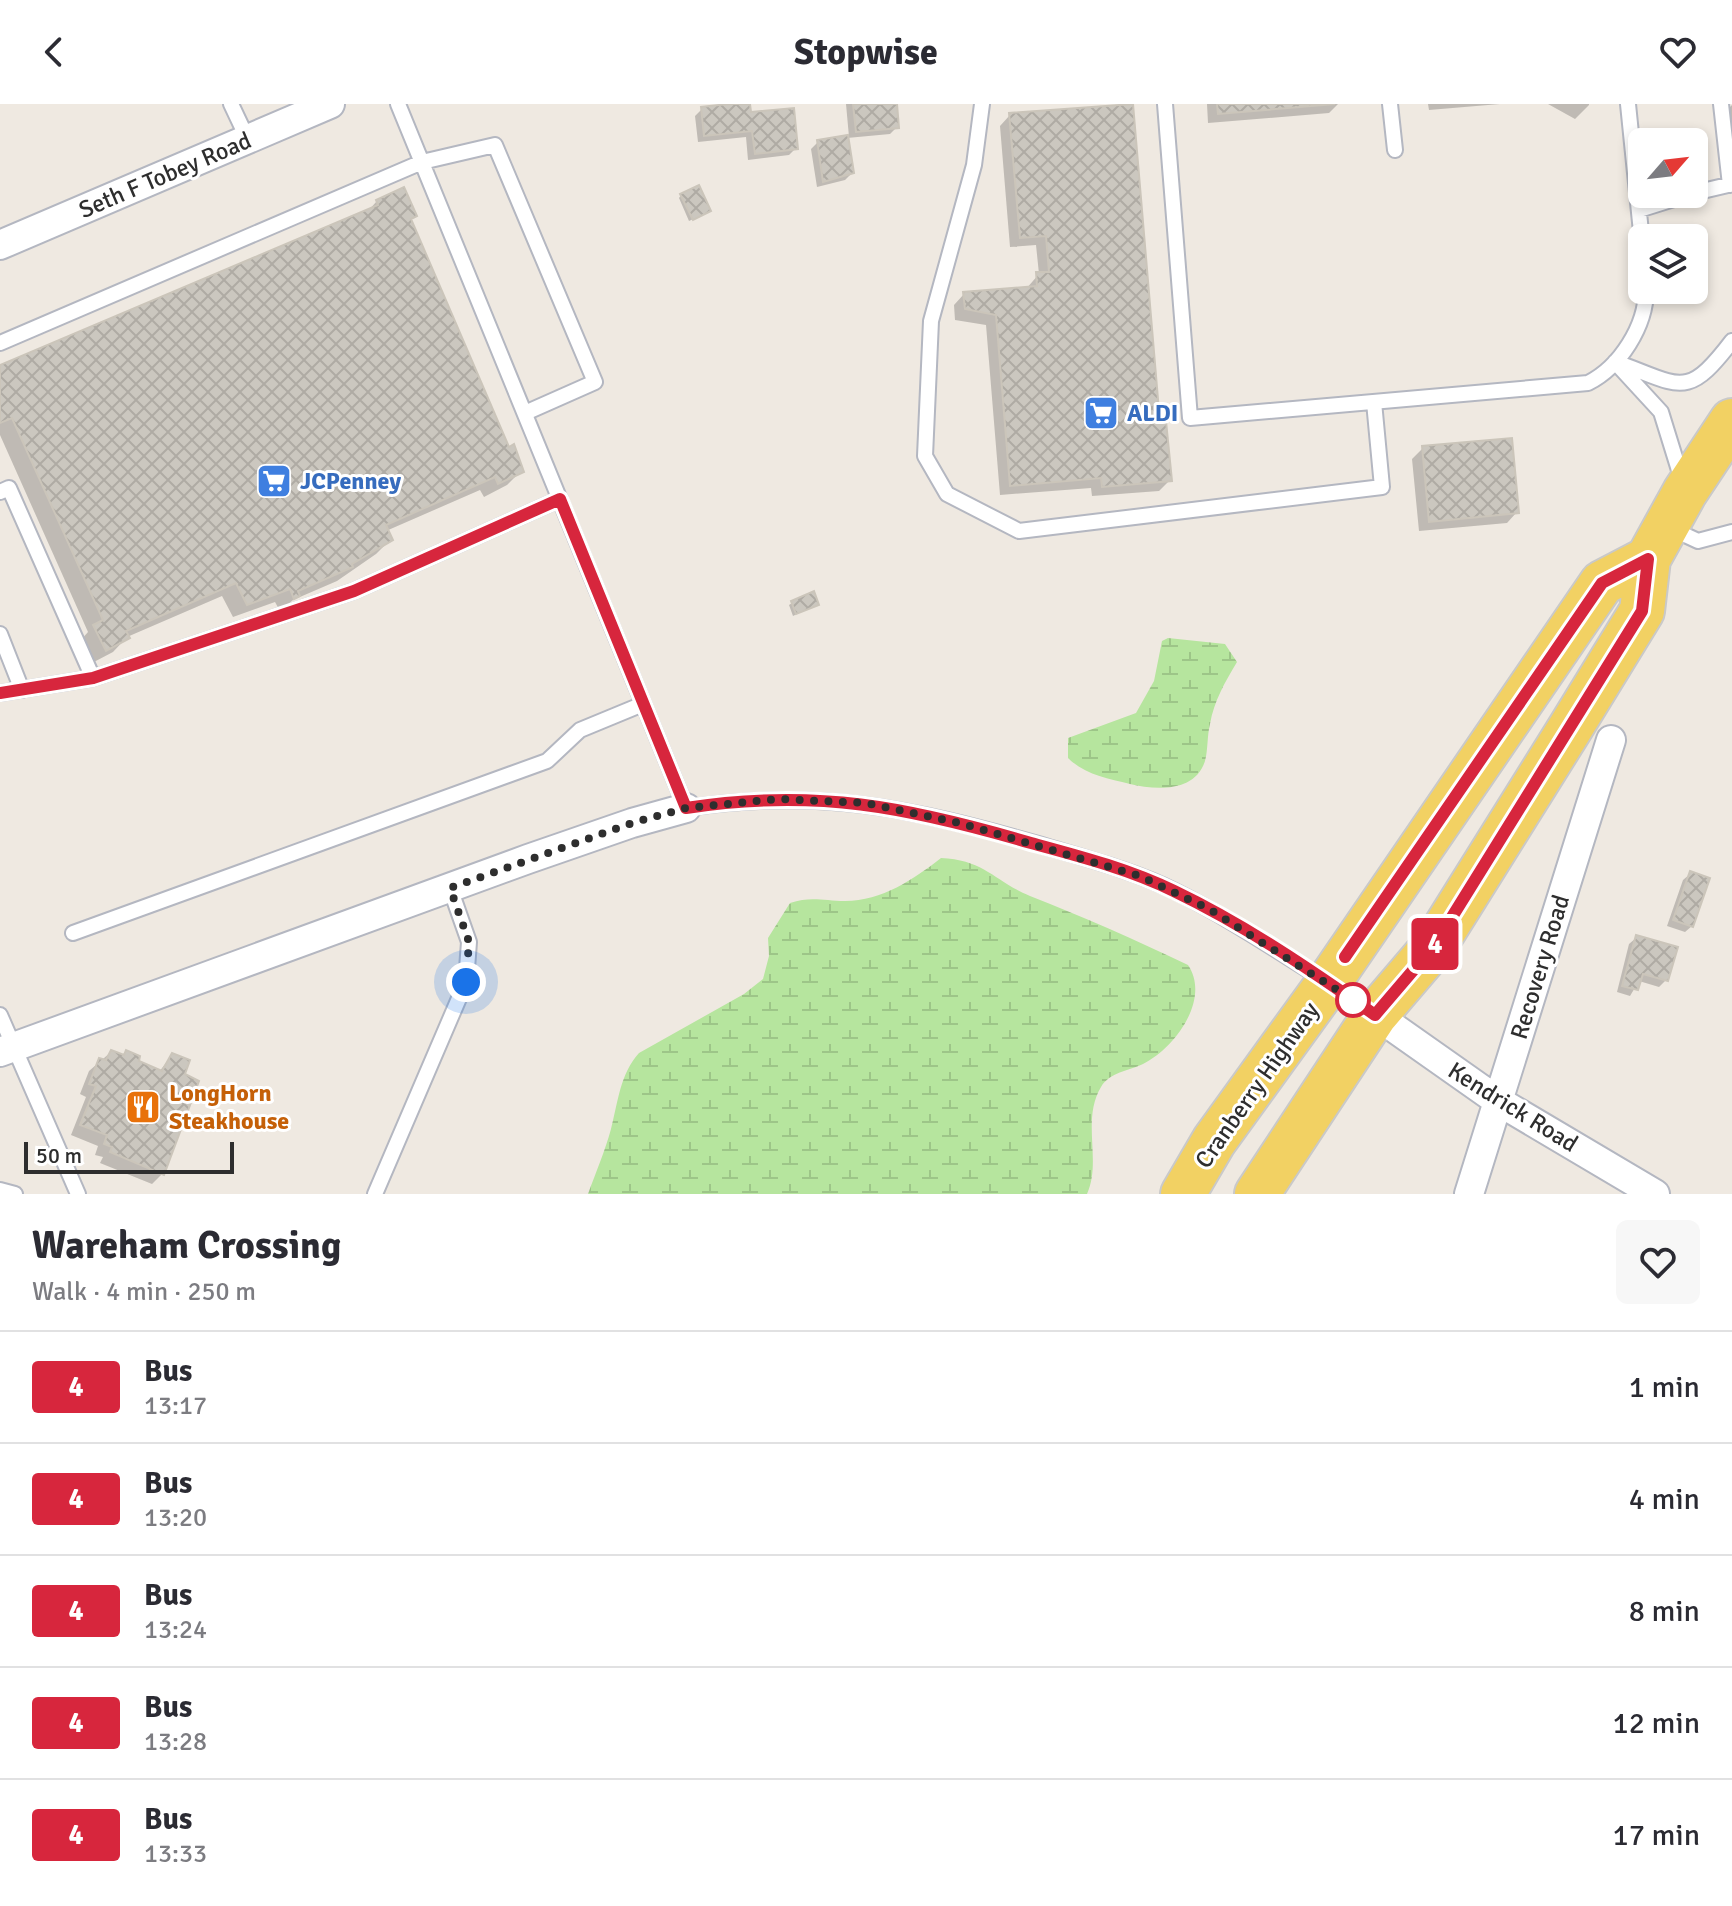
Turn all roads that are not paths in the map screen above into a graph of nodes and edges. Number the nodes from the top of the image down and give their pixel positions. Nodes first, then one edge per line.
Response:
1 (231, 104) edge
2 (330, 104) edge
3 (398, 104) edge
4 (982, 104) edge
5 (1165, 104) edge
6 (1390, 104) edge
7 (1628, 104) edge
8 (1721, 104) edge
9 (248, 140) junction
10 (1395, 150) dead end
11 (422, 162) junction
12 (1731, 184) edge
13 (1708, 189) edge
14 (1645, 208) edge
15 (1639, 210) junction
16 (1640, 224) edge
17 (0, 245) edge
18 (1643, 304) edge
19 (1732, 341) edge
20 (0, 343) edge
21 (1615, 362) junction
22 (1374, 402) junction
23 (525, 413) junction
24 (1732, 421) edge
25 (0, 492) edge
26 (560, 499) junction
27 (1666, 526) junction
28 (1732, 532) edge
29 (0, 634) edge
30 (93, 678) junction
31 (22, 690) junction
32 (0, 693) edge
33 (643, 704) junction
34 (1611, 740) dead end
35 (686, 808) junction
36 (450, 888) junction
37 (73, 933) dead end
38 (1329, 982) junction
39 (0, 1015) edge
40 (1375, 1015) junction
41 (7, 1049) edge
42 (1498, 1101) junction
43 (0, 1190) edge
44 (15, 1194) edge
45 (78, 1194) edge
46 (375, 1194) edge
47 (1183, 1194) edge
48 (1257, 1194) edge
49 (1469, 1194) edge
50 (1655, 1194) edge

1 - 9 lane
2 - 9 street, Seth F Tobey Road
3 - 11 lane
4 - 22 lane
5 - 22 lane
6 - 10 lane
7 - 15 lane
8 - 12 lane
9 - 17 street, Seth F Tobey Road
11 - 20 lane
11 - 23 lane
11 - 23 lane
12 - 13 lane
14 - 15 lane
15 - 16 lane
18 - 21 lane
19 - 21 lane
21 - 22 lane
21 - 27 lane
23 - 26 lane
24 - 27 main road, Cranberry Highway
25 - 30 lane
26 - 30 lane
26 - 33 lane
27 - 28 lane
27 - 38 main road, Cranberry Highway
27 - 40 main road, Cranberry Highway
29 - 31 lane
30 - 31 lane
31 - 32 lane
33 - 35 lane
33 - 37 lane
34 - 42 street, Recovery Road
35 - 36 street
35 - 38 lane
36 - 41 street
36 - 46 lane
38 - 40 street, Kendrick Road
38 - 47 main road, Cranberry Highway
39 - 41 lane
40 - 42 street, Kendrick Road
40 - 48 main road, Cranberry Highway
41 - 45 lane
42 - 49 street, Recovery Road
42 - 50 street, Kendrick Road
43 - 44 lane

